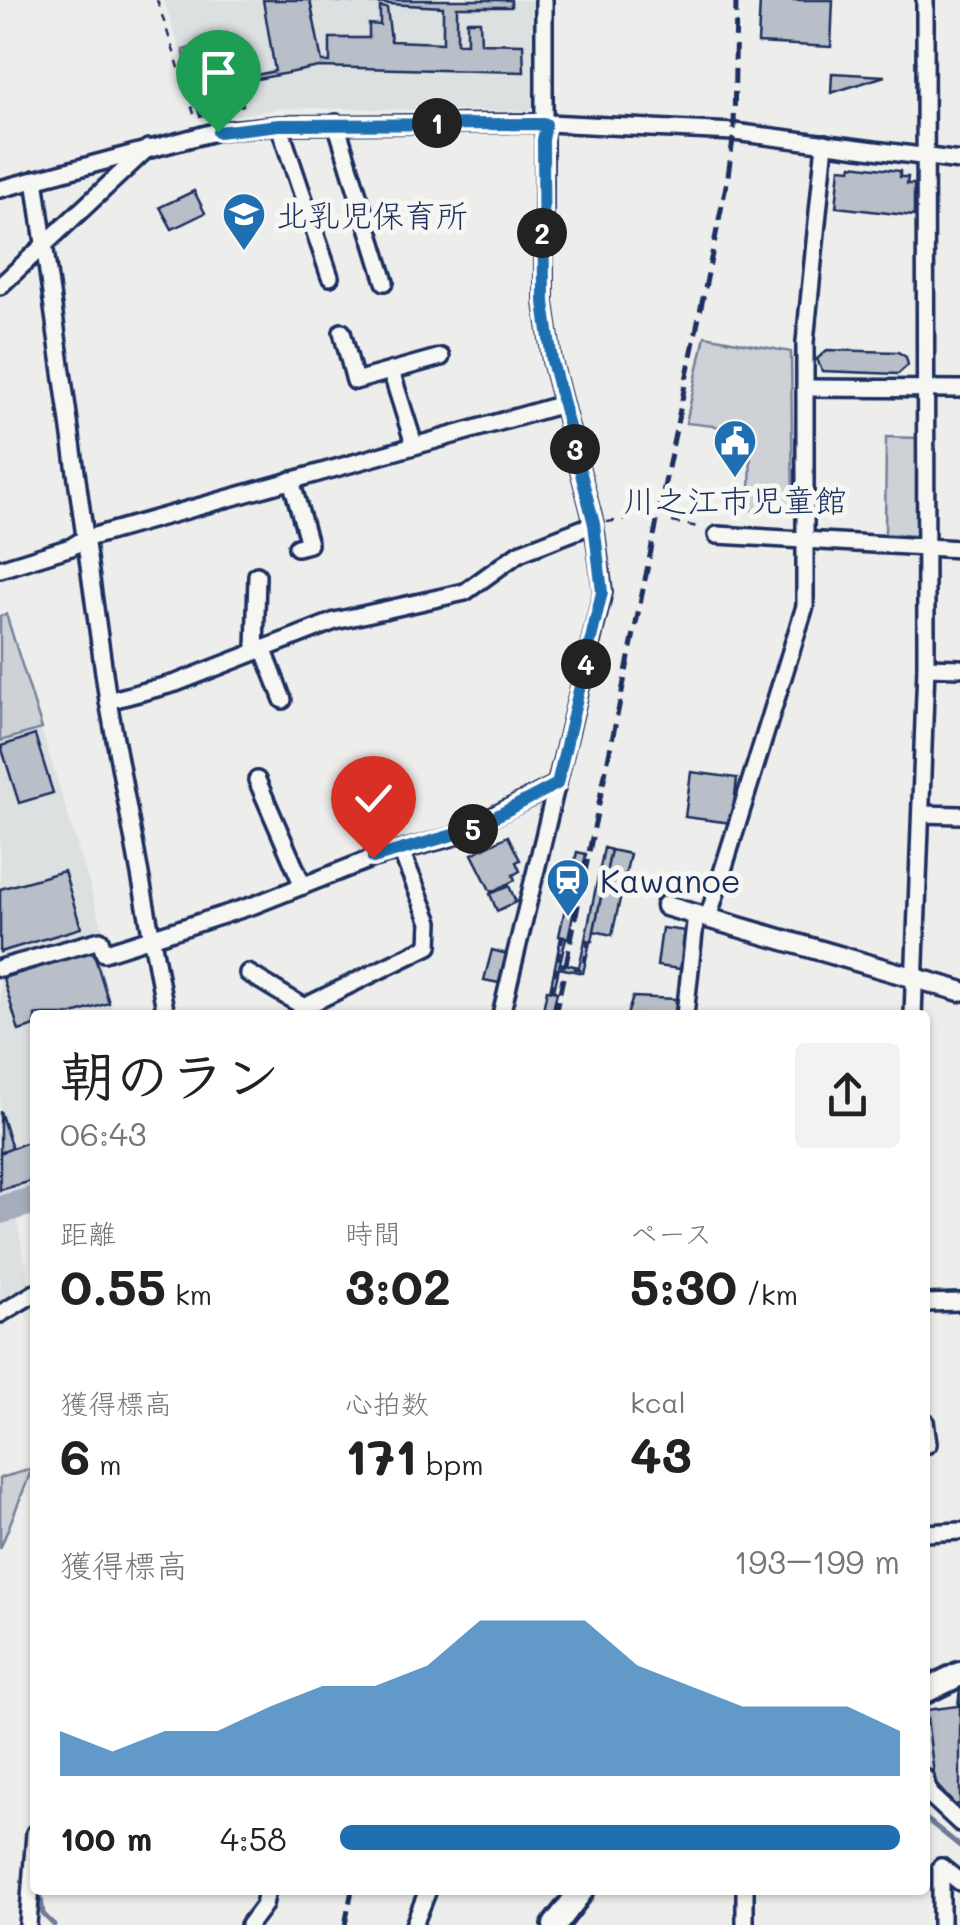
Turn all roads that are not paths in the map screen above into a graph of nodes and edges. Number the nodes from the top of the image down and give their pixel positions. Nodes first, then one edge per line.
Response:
1 (544, 0) edge
2 (925, 0) edge
3 (336, 124) junction
4 (546, 124) junction
5 (279, 125) junction
6 (825, 143) junction
7 (148, 148) junction
8 (926, 157) junction
9 (960, 161) edge
10 (35, 179) junction
11 (0, 189) edge
12 (42, 248) junction
13 (330, 277) dead end
14 (386, 282) dead end
15 (0, 286) edge
16 (342, 332) dead end
17 (441, 357) dead end
18 (391, 371) junction
19 (805, 388) junction
20 (960, 389) edge
21 (927, 391) junction
22 (563, 404) junction
23 (414, 444) junction
24 (292, 480) junction
25 (594, 524) junction
26 (717, 535) road end
27 (84, 538) junction
28 (808, 541) junction
29 (298, 548) dead end
30 (926, 548) junction
31 (960, 550) edge
32 (0, 569) edge
33 (257, 575) dead end
34 (259, 649) junction
35 (926, 666) junction
36 (960, 668) edge
37 (283, 700) dead end
38 (108, 701) junction
39 (257, 780) dead end
40 (557, 784) junction
41 (921, 814) junction
42 (960, 814) edge
43 (400, 851) junction
44 (303, 886) junction
45 (666, 906) dead end
46 (702, 916) junction
47 (153, 937) junction
48 (0, 968) edge
49 (248, 973) dead end
50 (914, 978) junction
51 (960, 992) edge
52 (165, 1010) edge
53 (502, 1010) edge
54 (686, 1010) edge
55 (913, 1010) edge
56 (30, 1296) edge
57 (960, 1302) edge
58 (930, 1303) edge
59 (0, 1314) edge
60 (960, 1531) edge
61 (930, 1533) edge
62 (960, 1674) edge
63 (930, 1689) edge
64 (930, 1796) edge
65 (960, 1823) edge
66 (960, 1882) edge
67 (30, 1895) edge
68 (266, 1895) edge
69 (426, 1895) edge
70 (578, 1895) edge
71 (745, 1895) edge
72 (28, 1925) edge
73 (250, 1925) edge
74 (414, 1925) edge
75 (555, 1925) edge
76 (745, 1925) edge
77 (941, 1925) edge

1 - 4 street
2 - 8 street
3 - 4 street
3 - 5 street
3 - 14 street
4 - 6 street
4 - 22 street
5 - 7 street
5 - 13 street
6 - 8 street
6 - 19 street
7 - 10 street
7 - 12 street
8 - 9 street
8 - 21 street
10 - 11 street
10 - 12 street
12 - 15 street
12 - 27 street
16 - 18 street
17 - 18 street
18 - 23 street
19 - 21 street
19 - 28 street
20 - 21 street
21 - 30 street
22 - 23 street
22 - 25 street
23 - 24 street
24 - 27 street
24 - 29 street
25 - 34 street
25 - 40 street
26 - 28 street
27 - 32 street
27 - 38 street
28 - 30 street
28 - 46 street
30 - 31 street
30 - 35 street
33 - 34 street
34 - 37 street
34 - 38 street
35 - 36 street
35 - 41 street
38 - 47 street
39 - 44 street
40 - 43 street
40 - 53 street
41 - 42 street
41 - 50 street
43 - 44 street
43 - 49 street
44 - 47 street
45 - 46 main road
46 - 50 main road
46 - 54 street
47 - 48 street
47 - 52 street
50 - 51 main road
50 - 55 street
56 - 59 street
57 - 58 street
60 - 61 street
62 - 63 highway
64 - 65 street
66 - 77 street
67 - 72 street
68 - 73 street
69 - 74 street
70 - 75 highway
71 - 76 street

